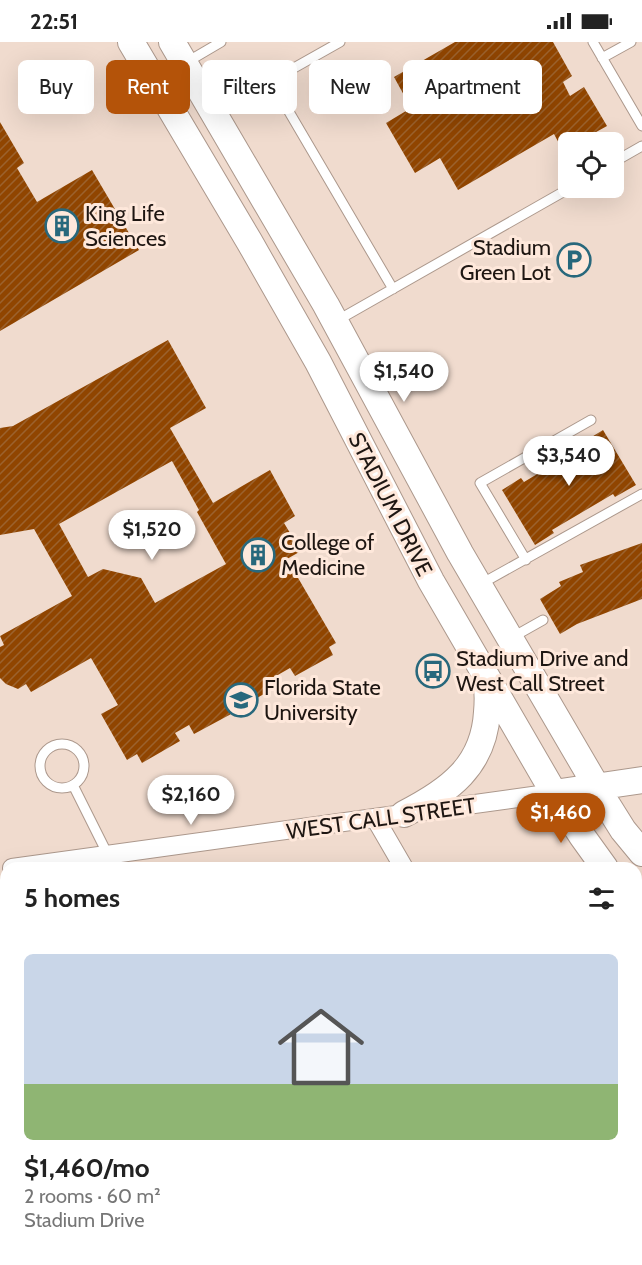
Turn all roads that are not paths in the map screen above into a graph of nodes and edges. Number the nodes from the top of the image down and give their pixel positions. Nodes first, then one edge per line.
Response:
1 (131, 42) edge
2 (221, 42) edge
3 (340, 42) edge
4 (593, 42) edge
5 (631, 42) edge
6 (178, 53) edge
7 (602, 58) junction
8 (297, 66) edge
9 (202, 93) edge
10 (215, 114) edge
11 (290, 114) edge
12 (642, 126) edge
13 (641, 149) edge
14 (624, 157) edge
15 (558, 195) edge
16 (393, 289) junction
17 (336, 321) junction
18 (591, 420) dead end
19 (642, 494) edge
20 (526, 560) junction
21 (479, 586) junction
22 (543, 620) dead end
23 (510, 639) junction
24 (484, 673) junction
25 (642, 780) edge
26 (73, 786) junction
27 (597, 787) junction
28 (554, 793) junction
29 (404, 814) junction
30 (375, 819) junction
31 (642, 853) edge
32 (109, 856) junction
33 (60, 862) edge
34 (400, 862) edge
35 (601, 862) edge

1 - 24 main road, STADIUM DRIVE
2 - 6 lane
3 - 8 lane
4 - 7 lane
5 - 7 lane
6 - 9 main road, STADIUM DRIVE
7 - 12 lane
10 - 17 main road, STADIUM DRIVE
11 - 16 lane
13 - 14 lane
15 - 16 lane
16 - 17 lane
17 - 21 main road, STADIUM DRIVE
18 - 20 lane
19 - 20 lane
20 - 21 lane
21 - 23 main road, STADIUM DRIVE
22 - 23 lane
23 - 27 main road, STADIUM DRIVE
24 - 28 main road, STADIUM DRIVE
24 - 29 main road
25 - 27 main road, WEST CALL STREET
26 - 26 lane
26 - 32 lane
27 - 28 main road, WEST CALL STREET
27 - 31 main road, STADIUM DRIVE
28 - 29 street, WEST CALL STREET
28 - 35 main road, STADIUM DRIVE
29 - 30 street, WEST CALL STREET
30 - 32 street, WEST CALL STREET
30 - 34 street
32 - 33 street, WEST CALL STREET

